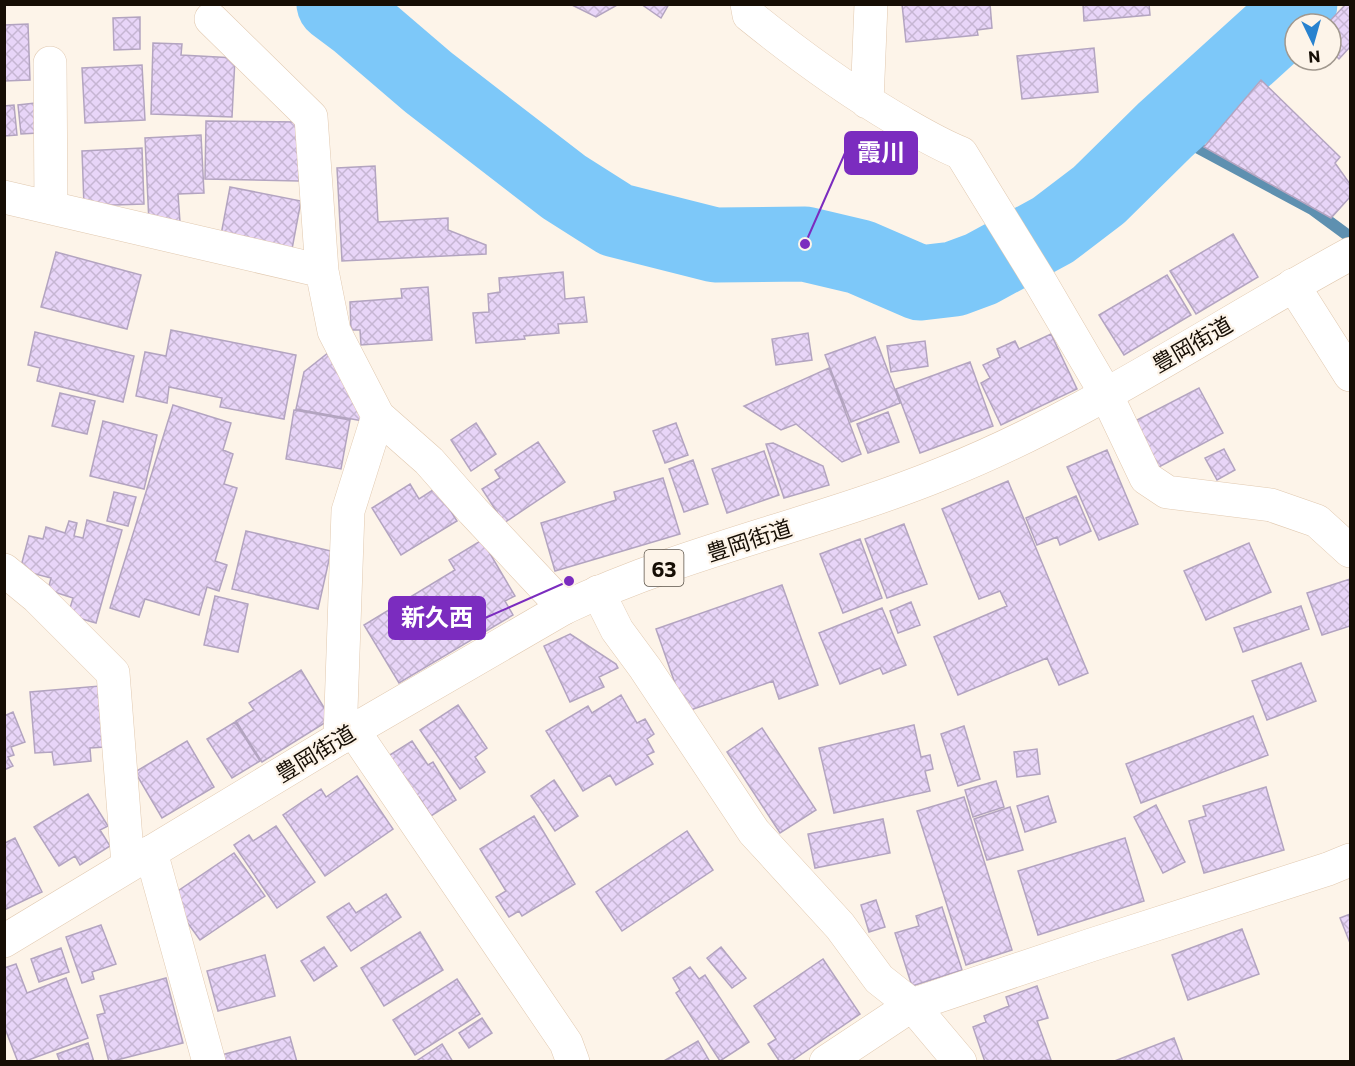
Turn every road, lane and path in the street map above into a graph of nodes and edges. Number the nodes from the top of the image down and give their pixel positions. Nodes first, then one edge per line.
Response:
1 (871, 4) edge
2 (743, 8) edge
3 (211, 19) dead end
4 (50, 63) dead end
5 (867, 102) junction
6 (4, 197) edge
7 (51, 208) junction
8 (1350, 254) edge
9 (322, 271) junction
10 (1293, 285) junction
11 (1350, 375) edge
12 (1106, 394) junction
13 (378, 416) junction
14 (1350, 551) edge
15 (4, 570) edge
16 (598, 592) junction
17 (564, 608) junction
18 (346, 734) junction
19 (140, 859) junction
20 (1350, 860) edge
21 (4, 940) edge
22 (912, 1005) junction
23 (209, 1062) edge
24 (573, 1062) edge
25 (826, 1062) edge
26 (960, 1062) edge

1 - 5 street
2 - 5 street
3 - 9 street
4 - 7 street
5 - 12 street
6 - 7 street
7 - 9 street
8 - 10 street, 豊岡街道 / 63
9 - 13 street
10 - 11 street
10 - 12 street, 豊岡街道 / 63
12 - 14 street
12 - 16 street, 豊岡街道 / 63
13 - 17 street
13 - 18 street
15 - 19 street
16 - 17 street, 豊岡街道 / 63
16 - 22 street
17 - 18 street, 豊岡街道 / 63
18 - 19 street, 豊岡街道 / 63
18 - 24 street
19 - 21 street, 豊岡街道 / 63
19 - 23 street
20 - 22 street
22 - 25 street
22 - 26 street

